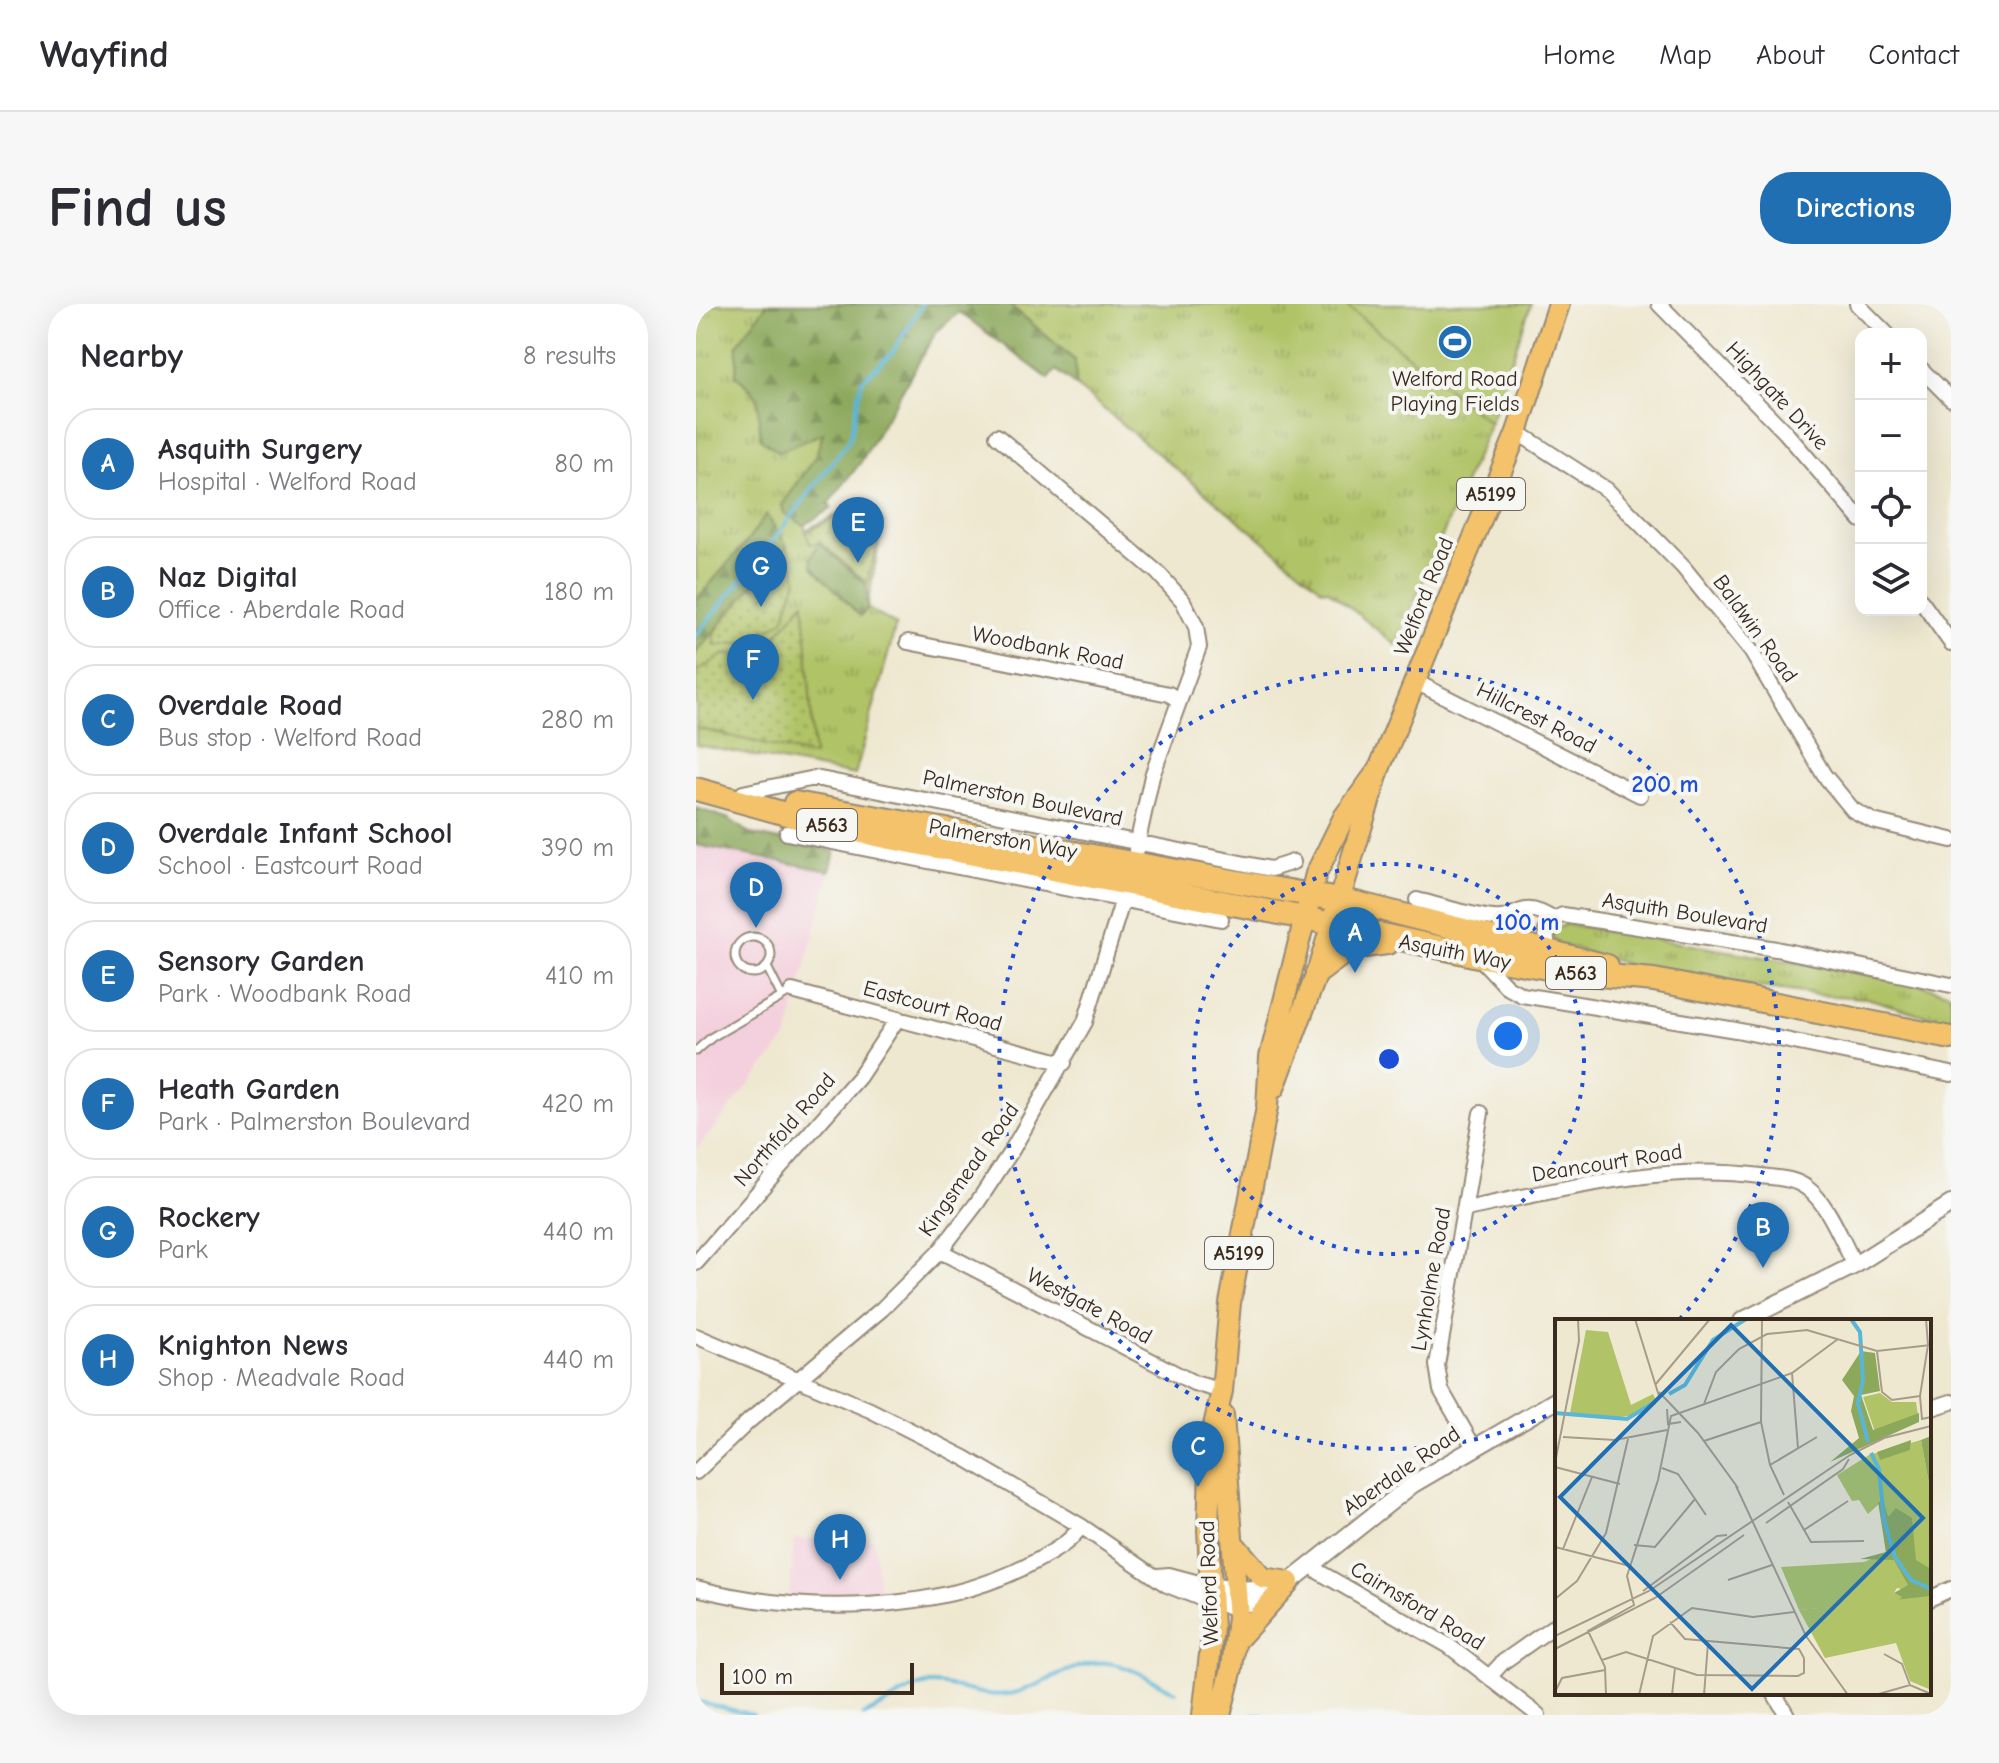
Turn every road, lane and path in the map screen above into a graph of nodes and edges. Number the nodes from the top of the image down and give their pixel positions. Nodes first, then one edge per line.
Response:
1 (1559, 304) edge
2 (1659, 304) edge
3 (1857, 304) edge
4 (1881, 328) edge
5 (1927, 375) edge
6 (1951, 399) edge
7 (1517, 432) junction
8 (997, 436) dead end
9 (1855, 513) edge
10 (1927, 608) edge
11 (1949, 635) edge
12 (908, 642) dead end
13 (1414, 681) junction
14 (1178, 700) junction
15 (1379, 769) junction
16 (696, 787) edge
17 (1640, 795) dead end
18 (787, 833) dead end
19 (1951, 840) edge
20 (1136, 852) junction
21 (1293, 862) dead end
22 (1310, 895) junction
23 (1191, 896) junction
24 (1123, 899) junction
25 (1336, 900) junction
26 (1417, 900) dead end
27 (1305, 918) junction
28 (1221, 919) dead end
29 (1553, 919) junction
30 (1331, 924) junction
31 (1404, 941) junction
32 (1548, 949) junction
33 (1478, 956) junction
34 (767, 967) junction
35 (1317, 973) junction
36 (1654, 980) junction
37 (1951, 985) edge
38 (787, 993) junction
39 (898, 1018) junction
40 (1926, 1035) junction
41 (1951, 1038) edge
42 (1951, 1047) edge
43 (696, 1051) edge
44 (1064, 1063) junction
45 (1951, 1074) edge
46 (1267, 1107) junction
47 (1481, 1113) dead end
48 (1950, 1207) edge
49 (1466, 1209) junction
50 (940, 1251) junction
51 (696, 1263) edge
52 (1855, 1265) junction
53 (1746, 1319) edge
54 (696, 1336) edge
55 (801, 1379) junction
56 (1221, 1395) junction
57 (1555, 1401) edge
58 (1951, 1402) edge
59 (1931, 1408) edge
60 (1473, 1446) junction
61 (696, 1472) edge
62 (1081, 1526) junction
63 (1233, 1543) junction
64 (1313, 1564) junction
65 (1283, 1585) junction
66 (696, 1588) edge
67 (1951, 1589) edge
68 (1210, 1594) junction
69 (1235, 1598) junction
70 (1931, 1598) edge
71 (1555, 1625) edge
72 (1237, 1640) junction
73 (1490, 1676) junction
74 (1775, 1695) edge
75 (1203, 1715) edge
76 (1220, 1715) edge
77 (1538, 1715) edge
78 (1787, 1715) edge

1 - 7 main road, Welford Road / A5199
2 - 9 street, Highgate Drive
3 - 4 street
5 - 6 street
7 - 13 main road, Welford Road / A5199
7 - 19 street, Baldwin Road
8 - 14 street
10 - 11 street
12 - 14 street, Woodbank Road
13 - 15 main road, Welford Road / A5199
13 - 17 street, Hillcrest Road
14 - 20 street
15 - 22 main road, Welford Road / A5199
15 - 25 main road, Welford Road / A5199
16 - 20 highway, Palmerston Way / A563
16 - 23 highway, Palmerston Way / A563
18 - 24 street
20 - 21 street, Palmerston Boulevard
20 - 22 highway, Palmerston Way / A563
20 - 23 highway
22 - 25 highway, Asquith Way / A563
22 - 27 main road, Welford Road / A5199
23 - 27 highway, Palmerston Way / A563
24 - 28 street
24 - 44 street, Kingsmead Road
25 - 30 main road, Welford Road / A5199
25 - 32 highway, Asquith Way / A563
26 - 29 street, Asquith Boulevard
27 - 30 highway, Asquith Way / A563
27 - 46 main road, Welford Road / A5199
29 - 32 street
29 - 37 street, Asquith Boulevard
30 - 31 highway, Asquith Way / A563
30 - 35 main road, Welford Road / A5199
31 - 33 highway, Asquith Way / A563
31 - 35 highway, A563
32 - 36 highway, Asquith Way / A563
33 - 36 highway, Asquith Way / A563
33 - 45 street
34 - 34 lane
34 - 38 lane
35 - 46 main road, Welford Road / A5199
36 - 40 highway, Asquith Way / A563
38 - 39 street, Eastcourt Road
38 - 43 lane
39 - 44 street, Eastcourt Road
39 - 51 street, Northfold Road
40 - 41 highway, Asquith Way / A563
40 - 42 highway, Asquith Way / A563
44 - 50 street, Kingsmead Road
46 - 56 main road, Welford Road / A5199
47 - 49 street, Lynholme Road
48 - 52 street
49 - 52 street, Deancourt Road
49 - 60 street, Lynholme Road
50 - 55 street, Kingsmead Road
50 - 56 street, Westgate Road
52 - 53 street
54 - 55 street
55 - 61 street, Kingsmead Road
55 - 62 street
56 - 63 main road, Welford Road / A5199
56 - 68 main road, Welford Road / A5199
57 - 60 street, Aberdale Road
58 - 59 street
60 - 64 street, Aberdale Road
62 - 66 street
62 - 68 street
63 - 65 main road
63 - 69 main road, Welford Road / A5199
64 - 65 street, Aberdale Road
64 - 73 street, Cairnsford Road
65 - 69 street, Aberdale Road
65 - 72 main road
67 - 70 street
68 - 69 street
68 - 75 main road, Welford Road / A5199
69 - 72 main road, Welford Road / A5199
71 - 73 street
72 - 76 main road, Welford Road / A5199
73 - 77 street, Cairnsford Road
74 - 78 street

